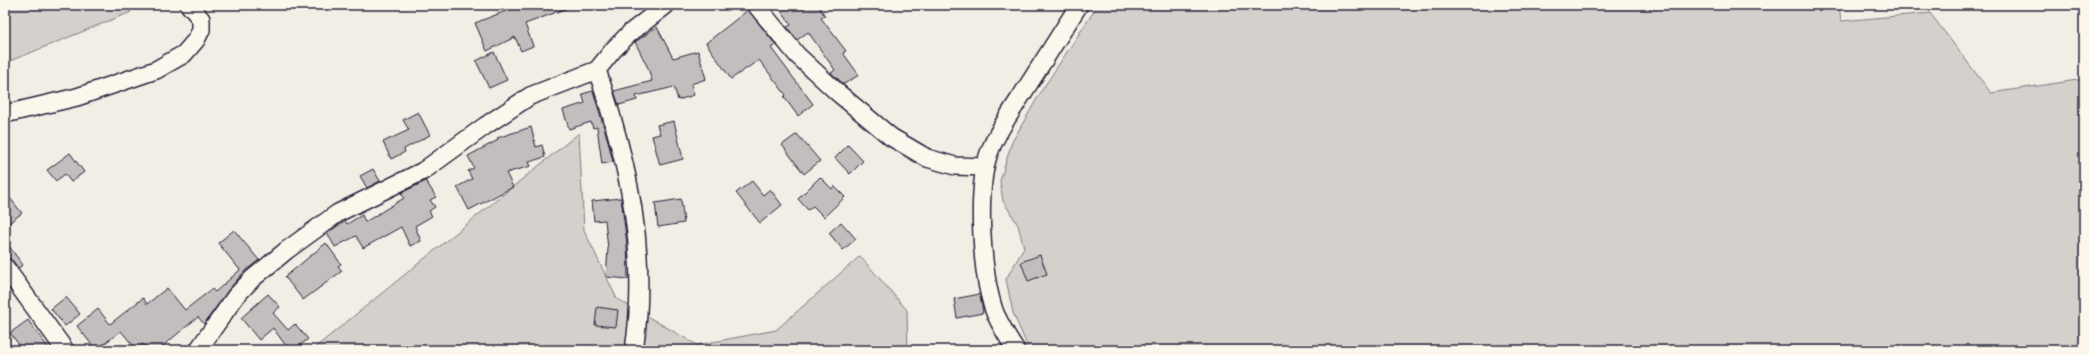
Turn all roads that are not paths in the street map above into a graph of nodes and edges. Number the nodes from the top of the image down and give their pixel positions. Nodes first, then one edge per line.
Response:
1 (189, 5) edge
2 (666, 5) edge
3 (756, 5) edge
4 (1079, 5) edge
5 (597, 70) junction
6 (5, 114) edge
7 (984, 167) junction
8 (5, 267) edge
9 (65, 350) edge
10 (198, 350) edge
11 (634, 350) edge
12 (1016, 350) edge

1 - 6 street
2 - 5 street
3 - 7 street
4 - 7 street
5 - 10 street
5 - 11 street
7 - 12 street
8 - 9 street

